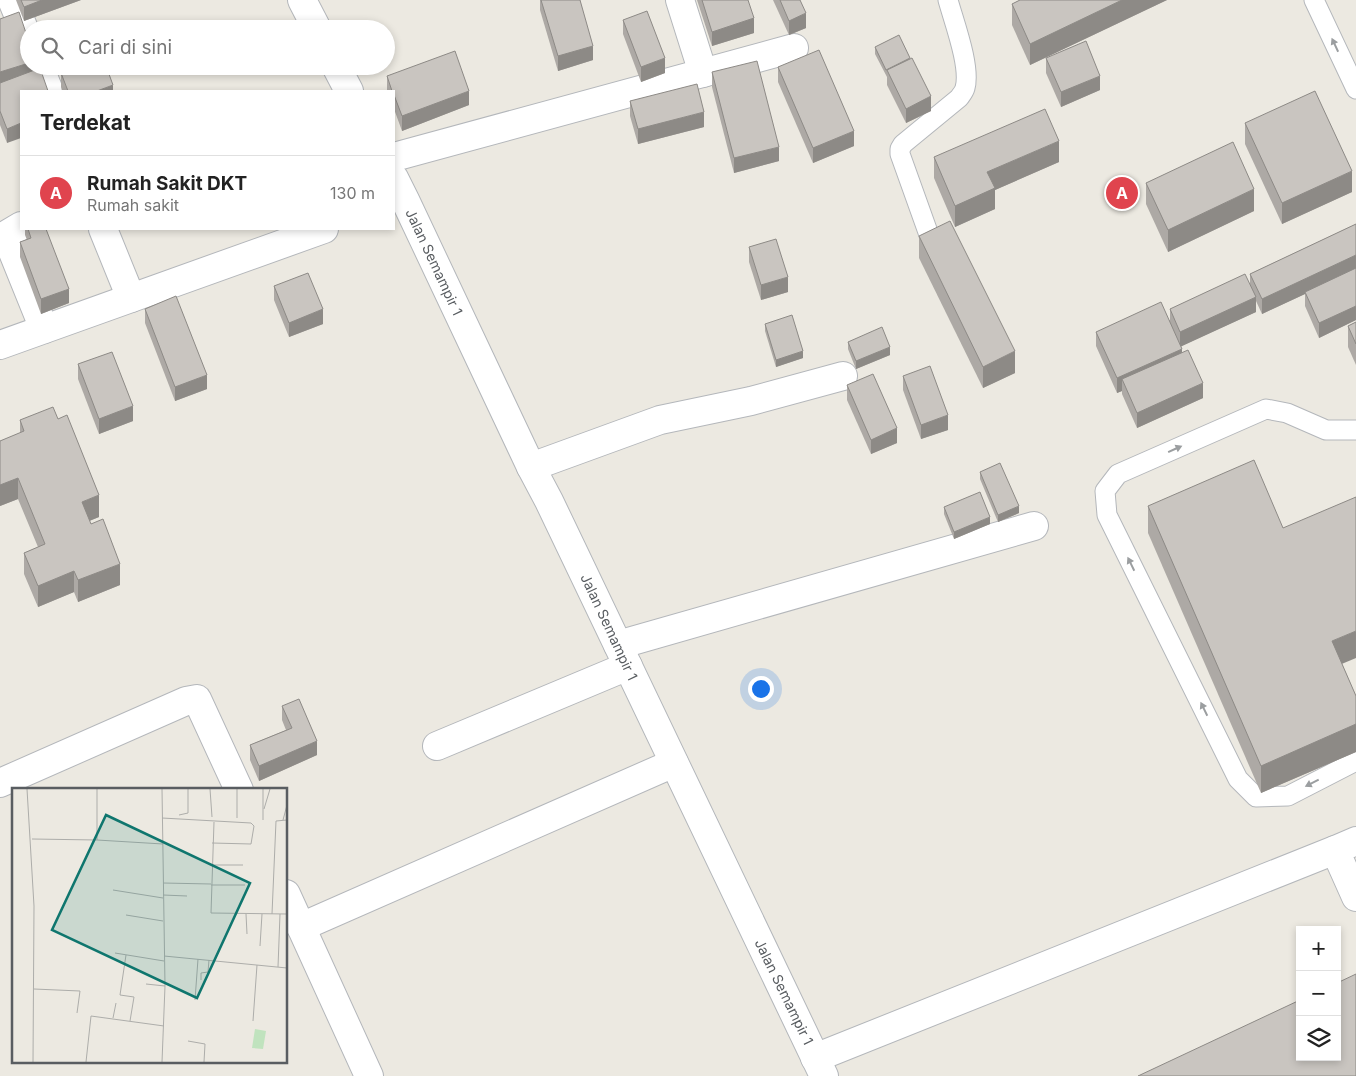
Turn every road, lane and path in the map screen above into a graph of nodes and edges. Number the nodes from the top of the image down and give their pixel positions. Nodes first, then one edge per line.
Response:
1 (12, 0) edge
2 (302, 0) edge
3 (680, 0) edge
4 (948, 0) edge
5 (1314, 0) edge
6 (20, 20) edge
7 (312, 20) edge
8 (794, 48) dead end
9 (703, 73) junction
10 (43, 75) edge
11 (341, 75) edge
12 (1356, 89) edge
13 (49, 90) edge
14 (348, 90) edge
15 (395, 157) edge
16 (398, 194) edge
17 (20, 227) edge
18 (103, 230) edge
19 (321, 230) edge
20 (934, 250) edge
21 (130, 298) junction
22 (44, 329) junction
23 (0, 345) edge
24 (843, 376) dead end
25 (1356, 430) edge
26 (531, 467) junction
27 (1034, 526) dead end
28 (623, 656) junction
29 (437, 746) dead end
30 (1356, 761) edge
31 (674, 763) junction
32 (0, 783) edge
33 (238, 788) edge
34 (1345, 845) edge
35 (1356, 897) edge
36 (292, 913) edge
37 (820, 1067) edge
38 (368, 1075) edge

1 - 6 street
2 - 7 street
3 - 9 street
4 - 20 lane
12 -> 5 lane
8 - 9 street
9 - 15 street
10 - 13 street
11 - 14 street
16 - 26 street, Jalan Semampir 1
17 - 22 street
18 - 21 street
19 - 21 street
21 - 22 street
22 - 23 street
24 - 26 street
30 -> 25 lane
26 - 28 street, Jalan Semampir 1
27 - 28 street
28 - 29 street
28 - 31 street, Jalan Semampir 1
31 - 36 street
31 - 37 street, Jalan Semampir 1
32 - 33 street
34 - 35 street
34 - 37 street
36 - 38 street

